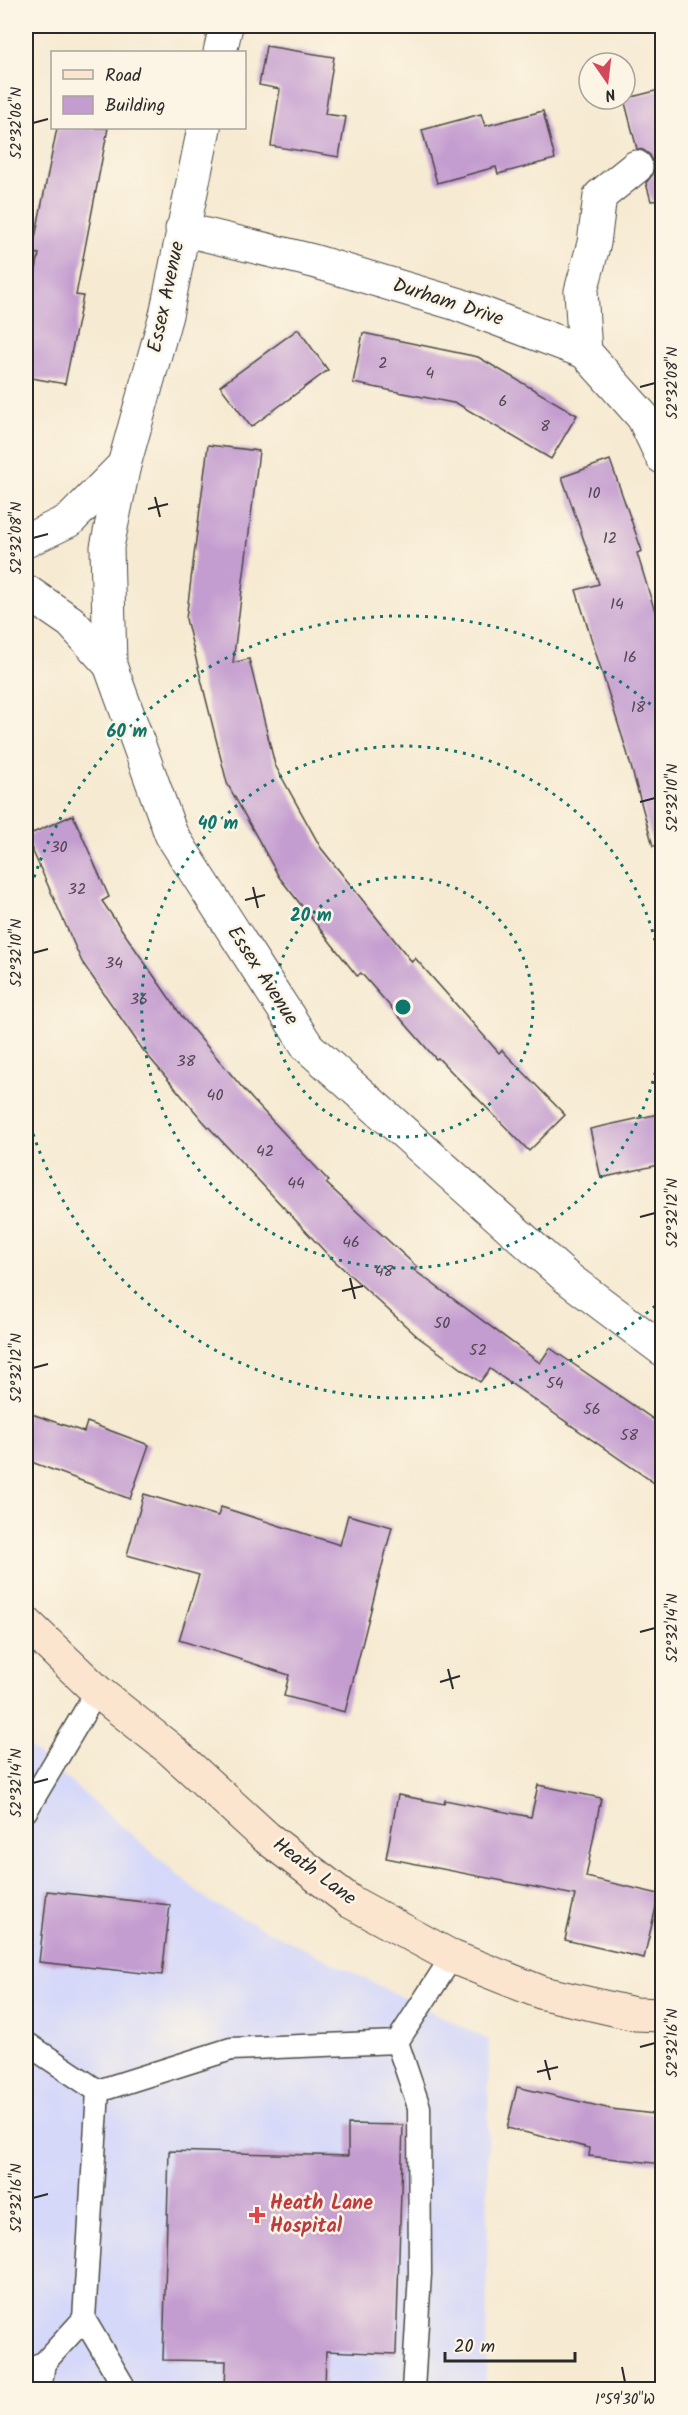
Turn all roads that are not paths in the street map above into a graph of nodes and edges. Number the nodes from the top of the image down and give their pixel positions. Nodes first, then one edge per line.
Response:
1 (226, 26) edge
2 (220, 51) edge
3 (204, 129) edge
4 (636, 167) dead end
5 (182, 230) junction
6 (585, 352) junction
7 (661, 448) edge
8 (124, 465) junction
9 (26, 541) edge
10 (26, 591) edge
11 (110, 665) junction
12 (662, 1348) edge
13 (26, 1623) edge
14 (97, 1691) junction
15 (26, 1811) edge
16 (452, 1957) junction
17 (663, 2015) edge
18 (397, 2042) junction
19 (26, 2043) edge
20 (98, 2091) junction
21 (84, 2319) junction
22 (35, 2366) edge
23 (40, 2390) edge
24 (126, 2390) edge
25 (413, 2390) edge

1 - 2 street
3 - 5 street, Essex Avenue
4 - 6 street
5 - 6 street, Durham Drive
5 - 8 street, Essex Avenue
6 - 7 street, Durham Drive
8 - 9 street, Essex Avenue
8 - 11 street, Essex Avenue
10 - 11 street
11 - 12 street, Essex Avenue
13 - 14 street, Heath Lane
14 - 15 lane
14 - 16 street, Heath Lane
16 - 17 street, Heath Lane
16 - 18 lane
18 - 20 lane
18 - 25 lane
19 - 20 lane
20 - 21 lane
21 - 22 lane
21 - 24 lane
22 - 23 lane

